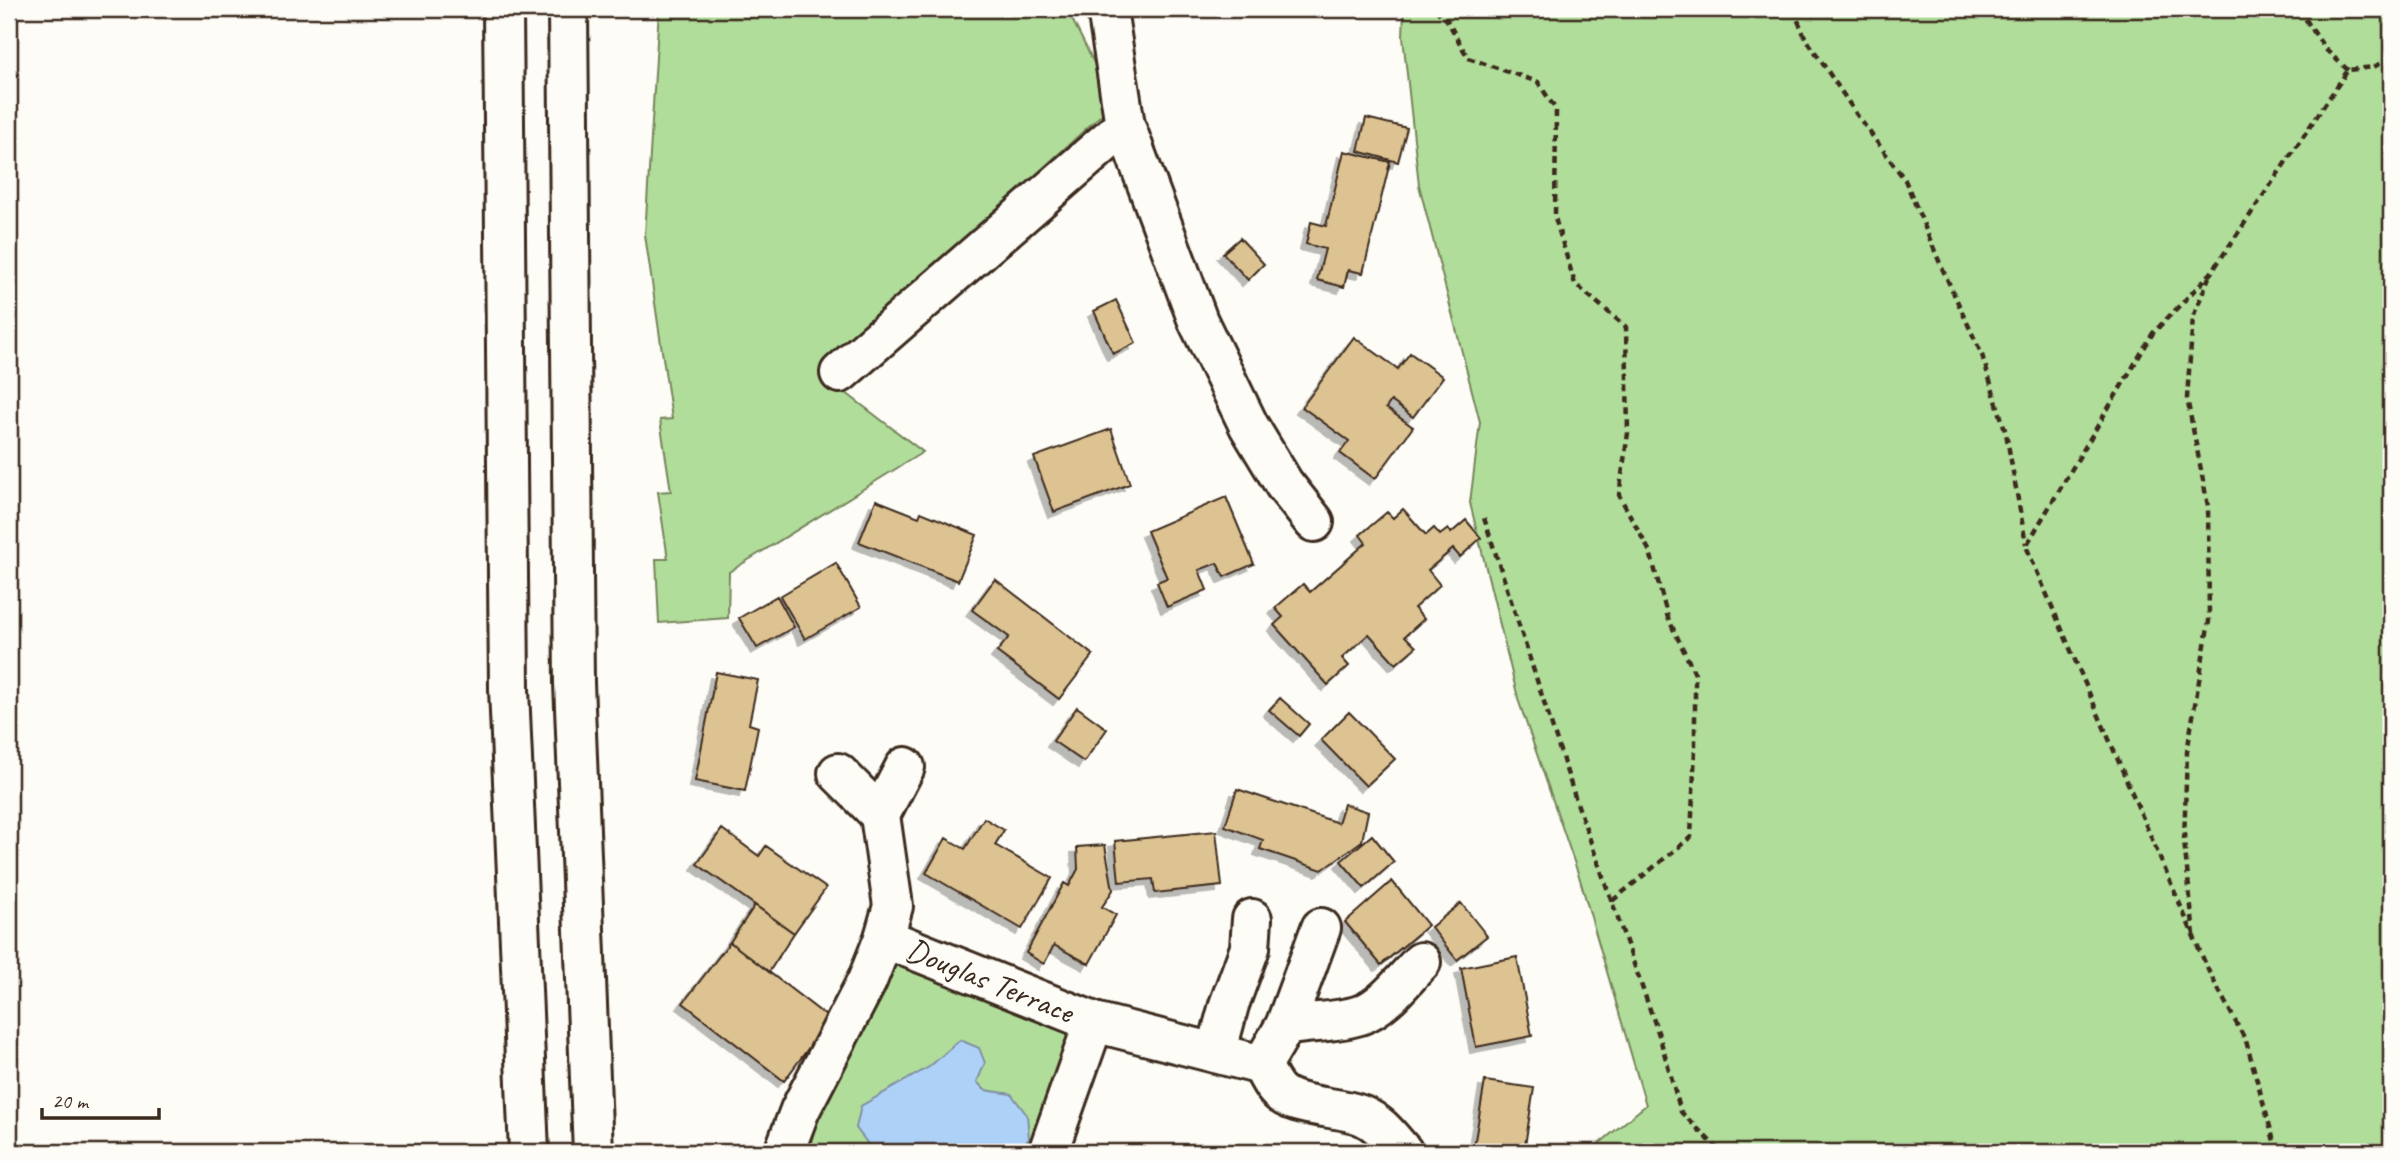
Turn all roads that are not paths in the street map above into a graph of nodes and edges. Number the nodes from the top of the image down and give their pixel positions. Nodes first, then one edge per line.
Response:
1 (503, 9) edge
2 (568, 9) edge
3 (1107, 9) edge
4 (1125, 125) junction
5 (840, 373) dead end
6 (1314, 522) dead end
7 (905, 767) dead end
8 (838, 773) dead end
9 (880, 815) junction
10 (1252, 919) dead end
11 (1321, 928) dead end
12 (884, 939) junction
13 (1421, 962) dead end
14 (1094, 1022) junction
15 (1285, 1026) junction
16 (1216, 1054) junction
17 (1262, 1065) junction
18 (529, 1152) edge
19 (593, 1152) edge
20 (784, 1152) edge
21 (1048, 1152) edge
22 (1403, 1152) edge

1 - 18 main road
2 - 19 main road
3 - 4 main road
4 - 5 main road
4 - 6 main road
7 - 9 main road
8 - 9 main road
9 - 12 main road, Douglas Terrace
10 - 16 main road
11 - 15 main road
12 - 14 main road, Douglas Terrace
12 - 20 main road, Douglas Terrace
13 - 15 main road
14 - 16 main road, Douglas Terrace
14 - 21 main road, Douglas Terrace
15 - 17 main road
16 - 17 main road, Douglas Terrace
17 - 22 main road

